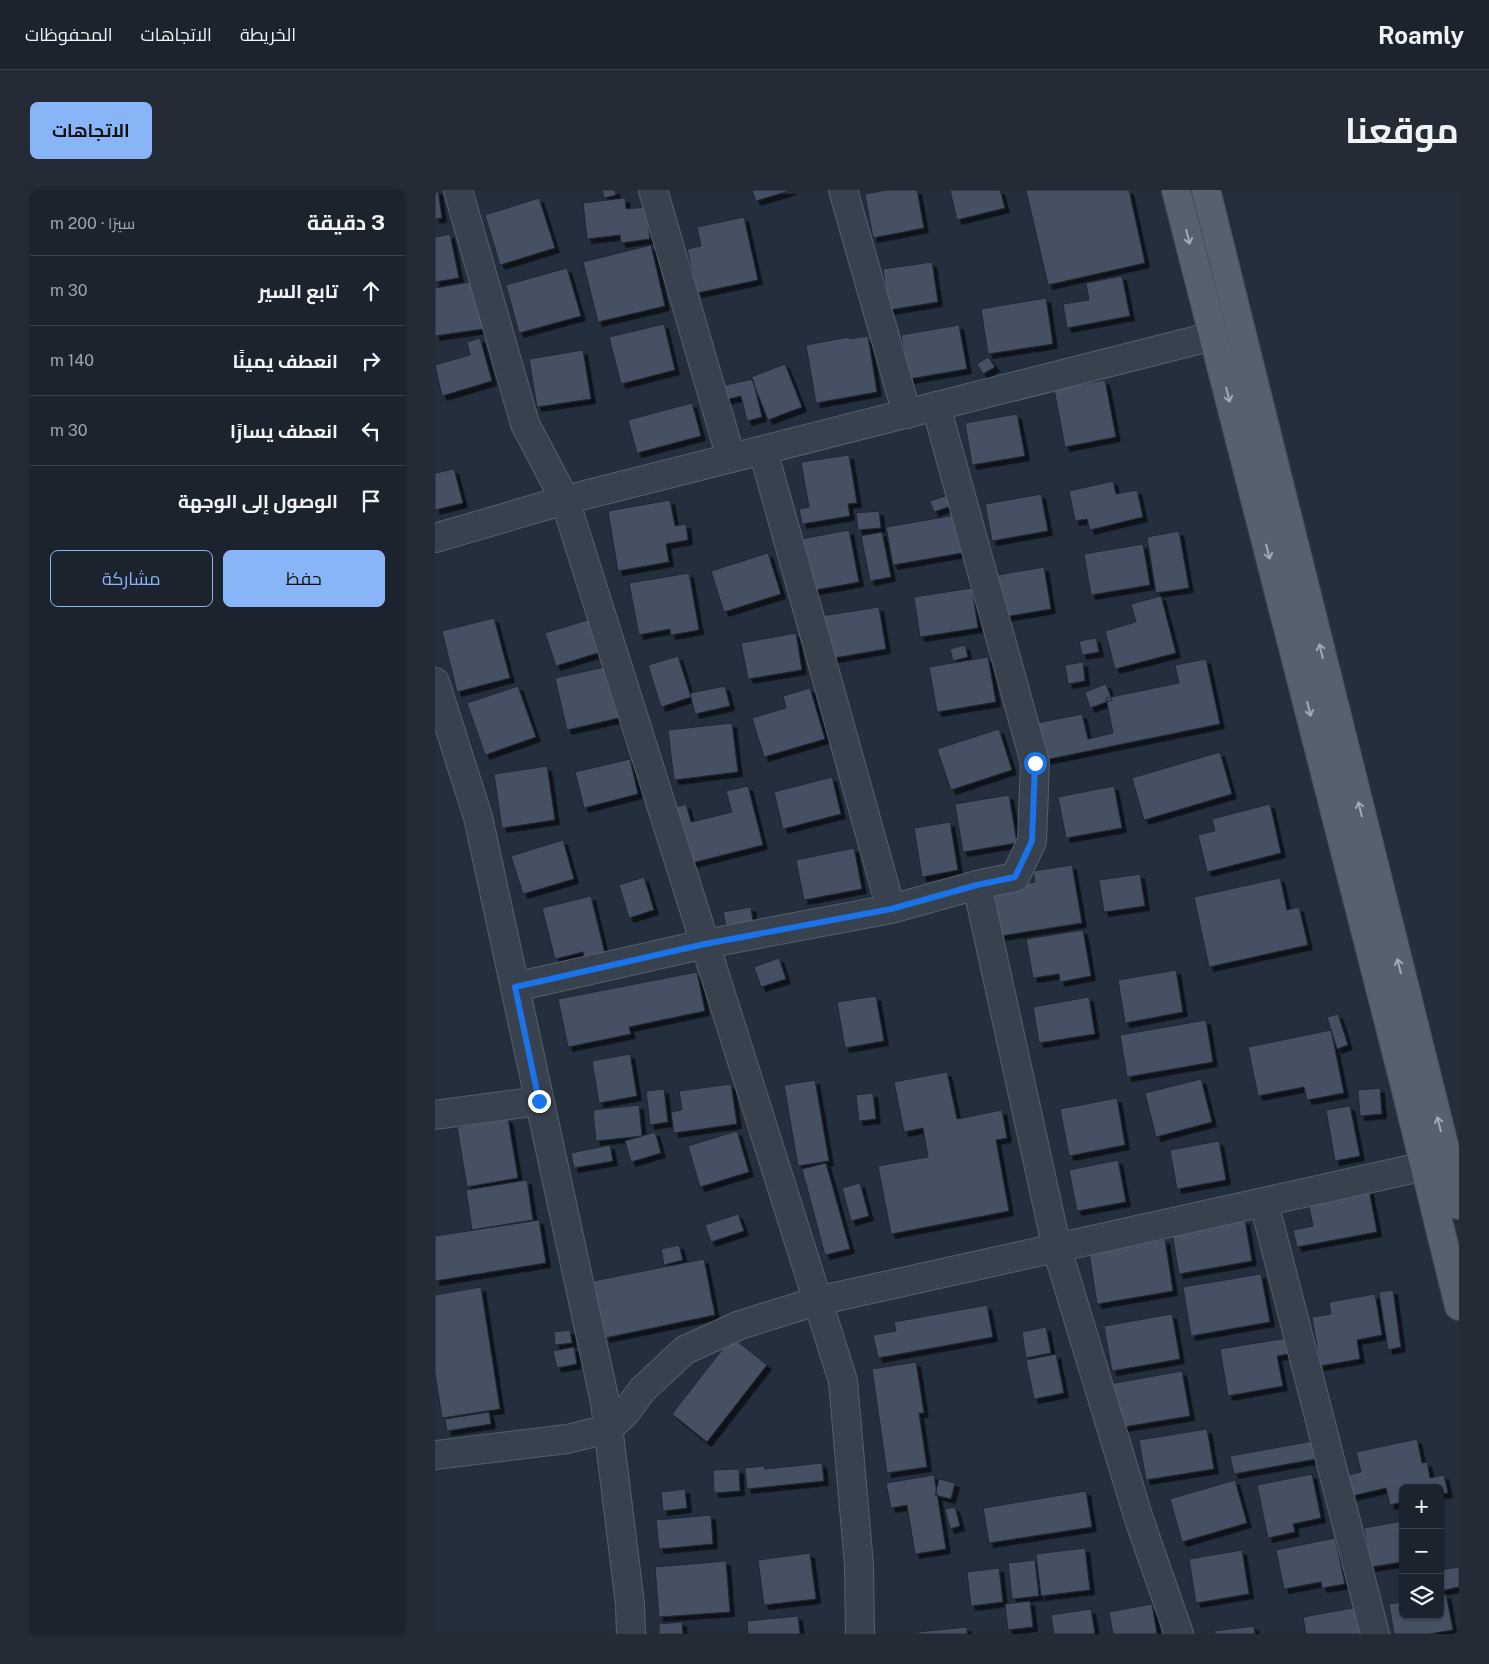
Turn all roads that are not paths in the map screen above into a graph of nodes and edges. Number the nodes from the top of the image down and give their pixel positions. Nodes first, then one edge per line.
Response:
1 (458, 190) edge
2 (653, 190) edge
3 (843, 190) edge
4 (1176, 190) edge
5 (1206, 190) edge
6 (1241, 329) junction
7 (1213, 336) junction
8 (936, 406) junction
9 (907, 414) junction
10 (763, 450) junction
11 (731, 458) junction
12 (565, 500) junction
13 (435, 538) edge
14 (435, 682) edge
15 (977, 885) junction
16 (891, 909) junction
17 (705, 944) junction
18 (515, 987) junction
19 (539, 1101) junction
20 (435, 1116) edge
21 (1436, 1164) junction
22 (1265, 1203) junction
23 (1459, 1205) edge
24 (1057, 1249) junction
25 (817, 1301) junction
26 (1459, 1306) edge
27 (608, 1429) junction
28 (435, 1455) edge
29 (631, 1634) edge
30 (860, 1634) edge
31 (1179, 1634) edge
32 (1375, 1634) edge

1 - 12 street
2 - 11 street
3 - 9 street
4 -> 7 main road
5 - 6 main road
6 - 7 street
21 -> 6 main road
7 - 8 street
7 -> 21 main road
8 - 9 street
8 - 15 street
9 - 10 street
10 - 11 street
10 - 16 street
11 - 12 street
12 - 13 street
12 - 17 street
14 - 18 street
15 - 16 street
15 - 24 street
16 - 17 street
17 - 18 street
17 - 25 street
18 - 19 street
19 - 20 street
19 - 27 street
21 - 22 street
21 - 23 main road
21 - 26 main road
22 - 24 street
22 - 32 street
24 - 25 street
24 - 31 street
25 - 27 street
25 - 30 street
27 - 28 street
27 - 29 street

